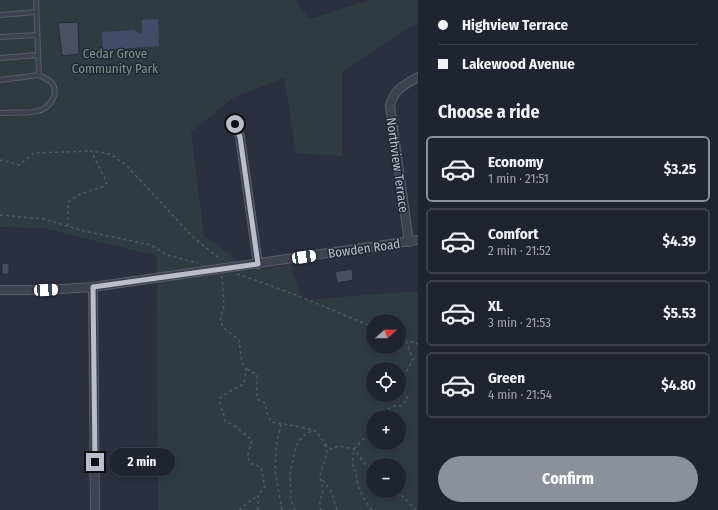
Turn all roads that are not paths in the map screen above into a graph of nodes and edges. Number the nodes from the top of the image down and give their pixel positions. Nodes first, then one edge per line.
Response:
1 (36, 0) edge
2 (36, 12) junction
3 (0, 15) edge
4 (37, 35) junction
5 (0, 37) edge
6 (38, 55) junction
7 (0, 58) edge
8 (39, 75) junction
9 (418, 78) edge
10 (0, 80) edge
11 (0, 112) edge
12 (235, 124) dead end
13 (418, 240) edge
14 (409, 242) junction
15 (258, 264) junction
16 (93, 287) junction
17 (0, 290) edge
18 (96, 510) edge

1 - 2 lane
2 - 3 lane
2 - 4 lane
4 - 5 lane
4 - 6 lane
6 - 7 lane
6 - 8 lane
8 - 10 lane
8 - 11 lane
9 - 14 street, Northview Terrace
12 - 15 street
13 - 14 street, Bowden Road
14 - 15 street, Bowden Road
15 - 16 street, Bowden Road
16 - 17 street, Bowden Road
16 - 18 street

